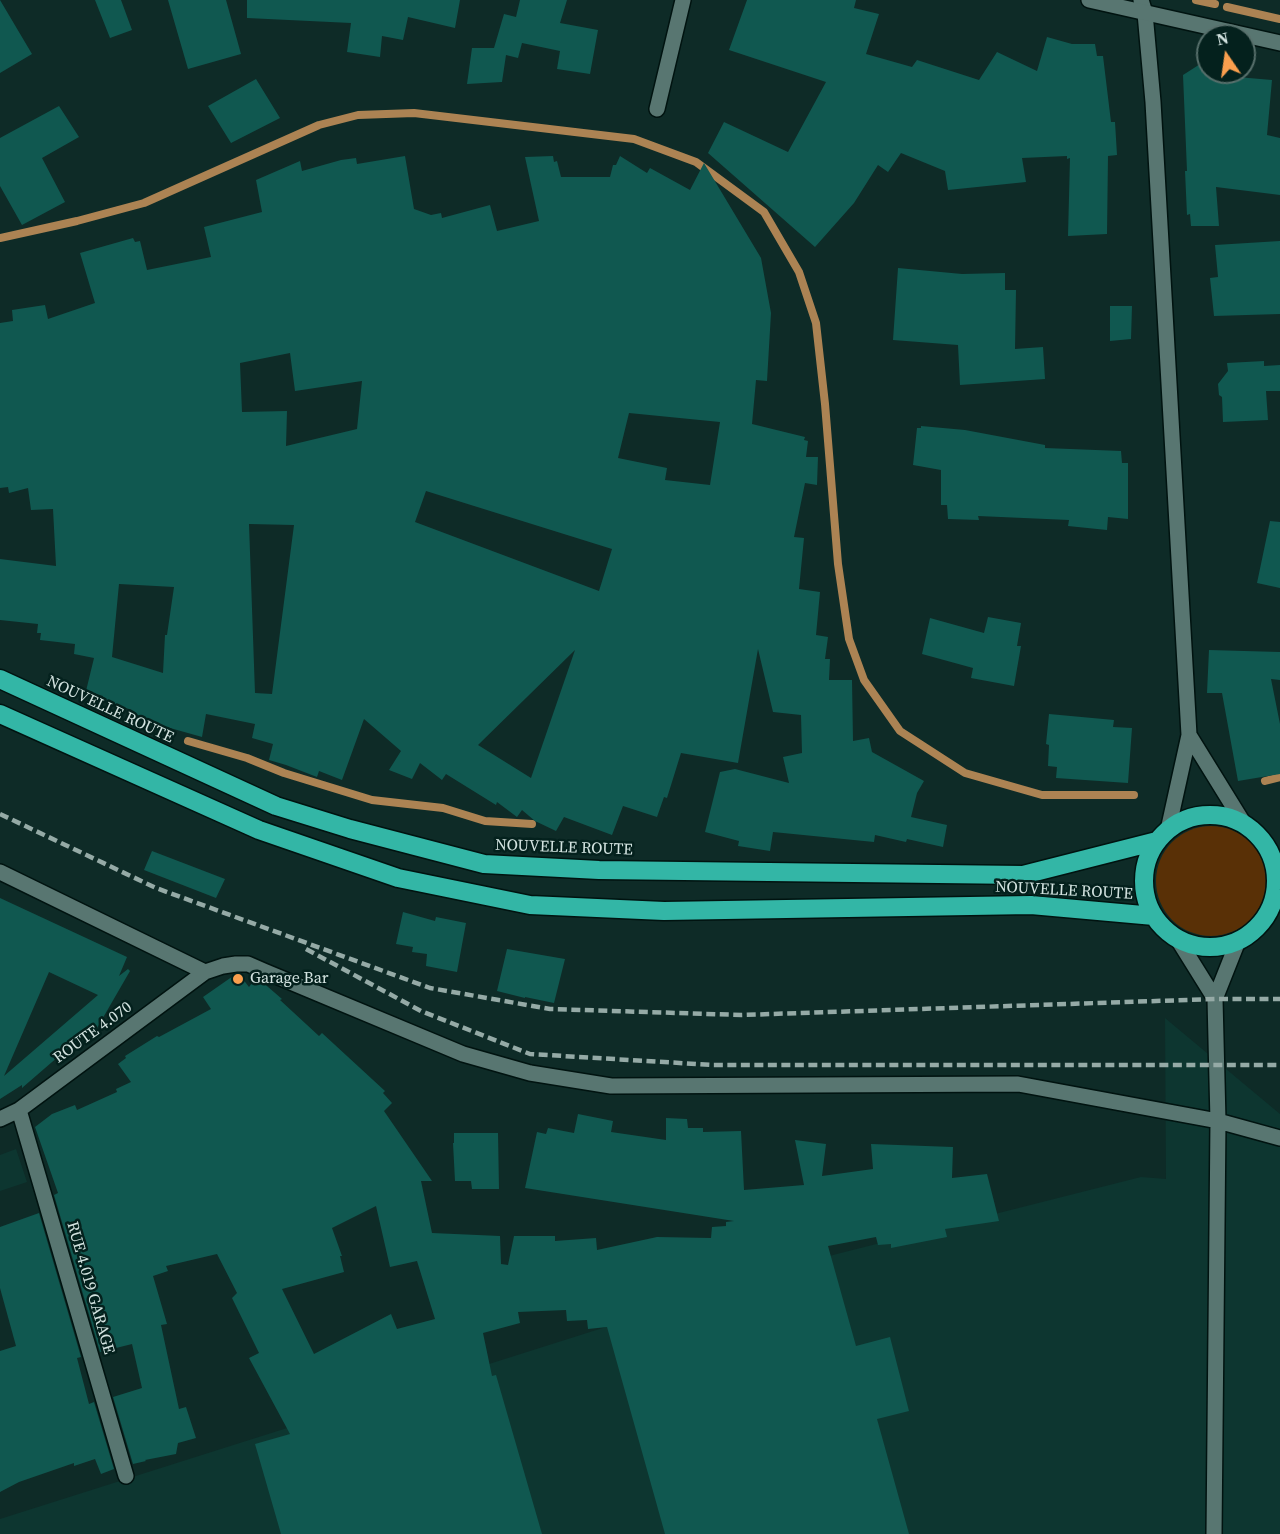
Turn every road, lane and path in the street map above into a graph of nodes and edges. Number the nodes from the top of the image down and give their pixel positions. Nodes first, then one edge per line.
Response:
1 (683, 0) edge
2 (1089, 0) edge
3 (1143, 6) edge
4 (1280, 43) edge
5 (657, 109) dead end
6 (0, 680) edge
7 (21, 690) junction
8 (4, 716) edge
9 (1189, 735) junction
10 (1244, 824) junction
11 (1163, 836) junction
12 (1273, 847) edge
13 (0, 872) edge
14 (1278, 892) edge
15 (1154, 916) junction
16 (1177, 938) junction
17 (1238, 941) junction
18 (205, 972) junction
19 (1215, 999) junction
20 (19, 1110) junction
21 (0, 1119) edge
22 (1218, 1121) junction
23 (1280, 1138) edge
24 (126, 1476) dead end
25 (1214, 1534) edge

1 - 5 street
2 - 3 street
3 - 4 street
3 - 9 street
6 - 7 highway, NOUVELLE ROUTE
7 - 8 highway
7 - 11 highway, NOUVELLE ROUTE
8 - 15 highway, NOUVELLE ROUTE
9 - 10 street
9 - 11 street
10 - 11 highway
10 - 12 highway
11 - 15 highway
12 - 14 highway
13 - 18 street
14 - 17 highway
15 - 16 highway
16 - 17 highway
16 - 19 street
17 - 19 street
18 - 20 street, ROUTE 4.070
18 - 22 street
19 - 22 street
20 - 21 street, ROUTE 4.070
20 - 24 street, RUE 4.019 GARAGE
22 - 23 street
22 - 25 street

